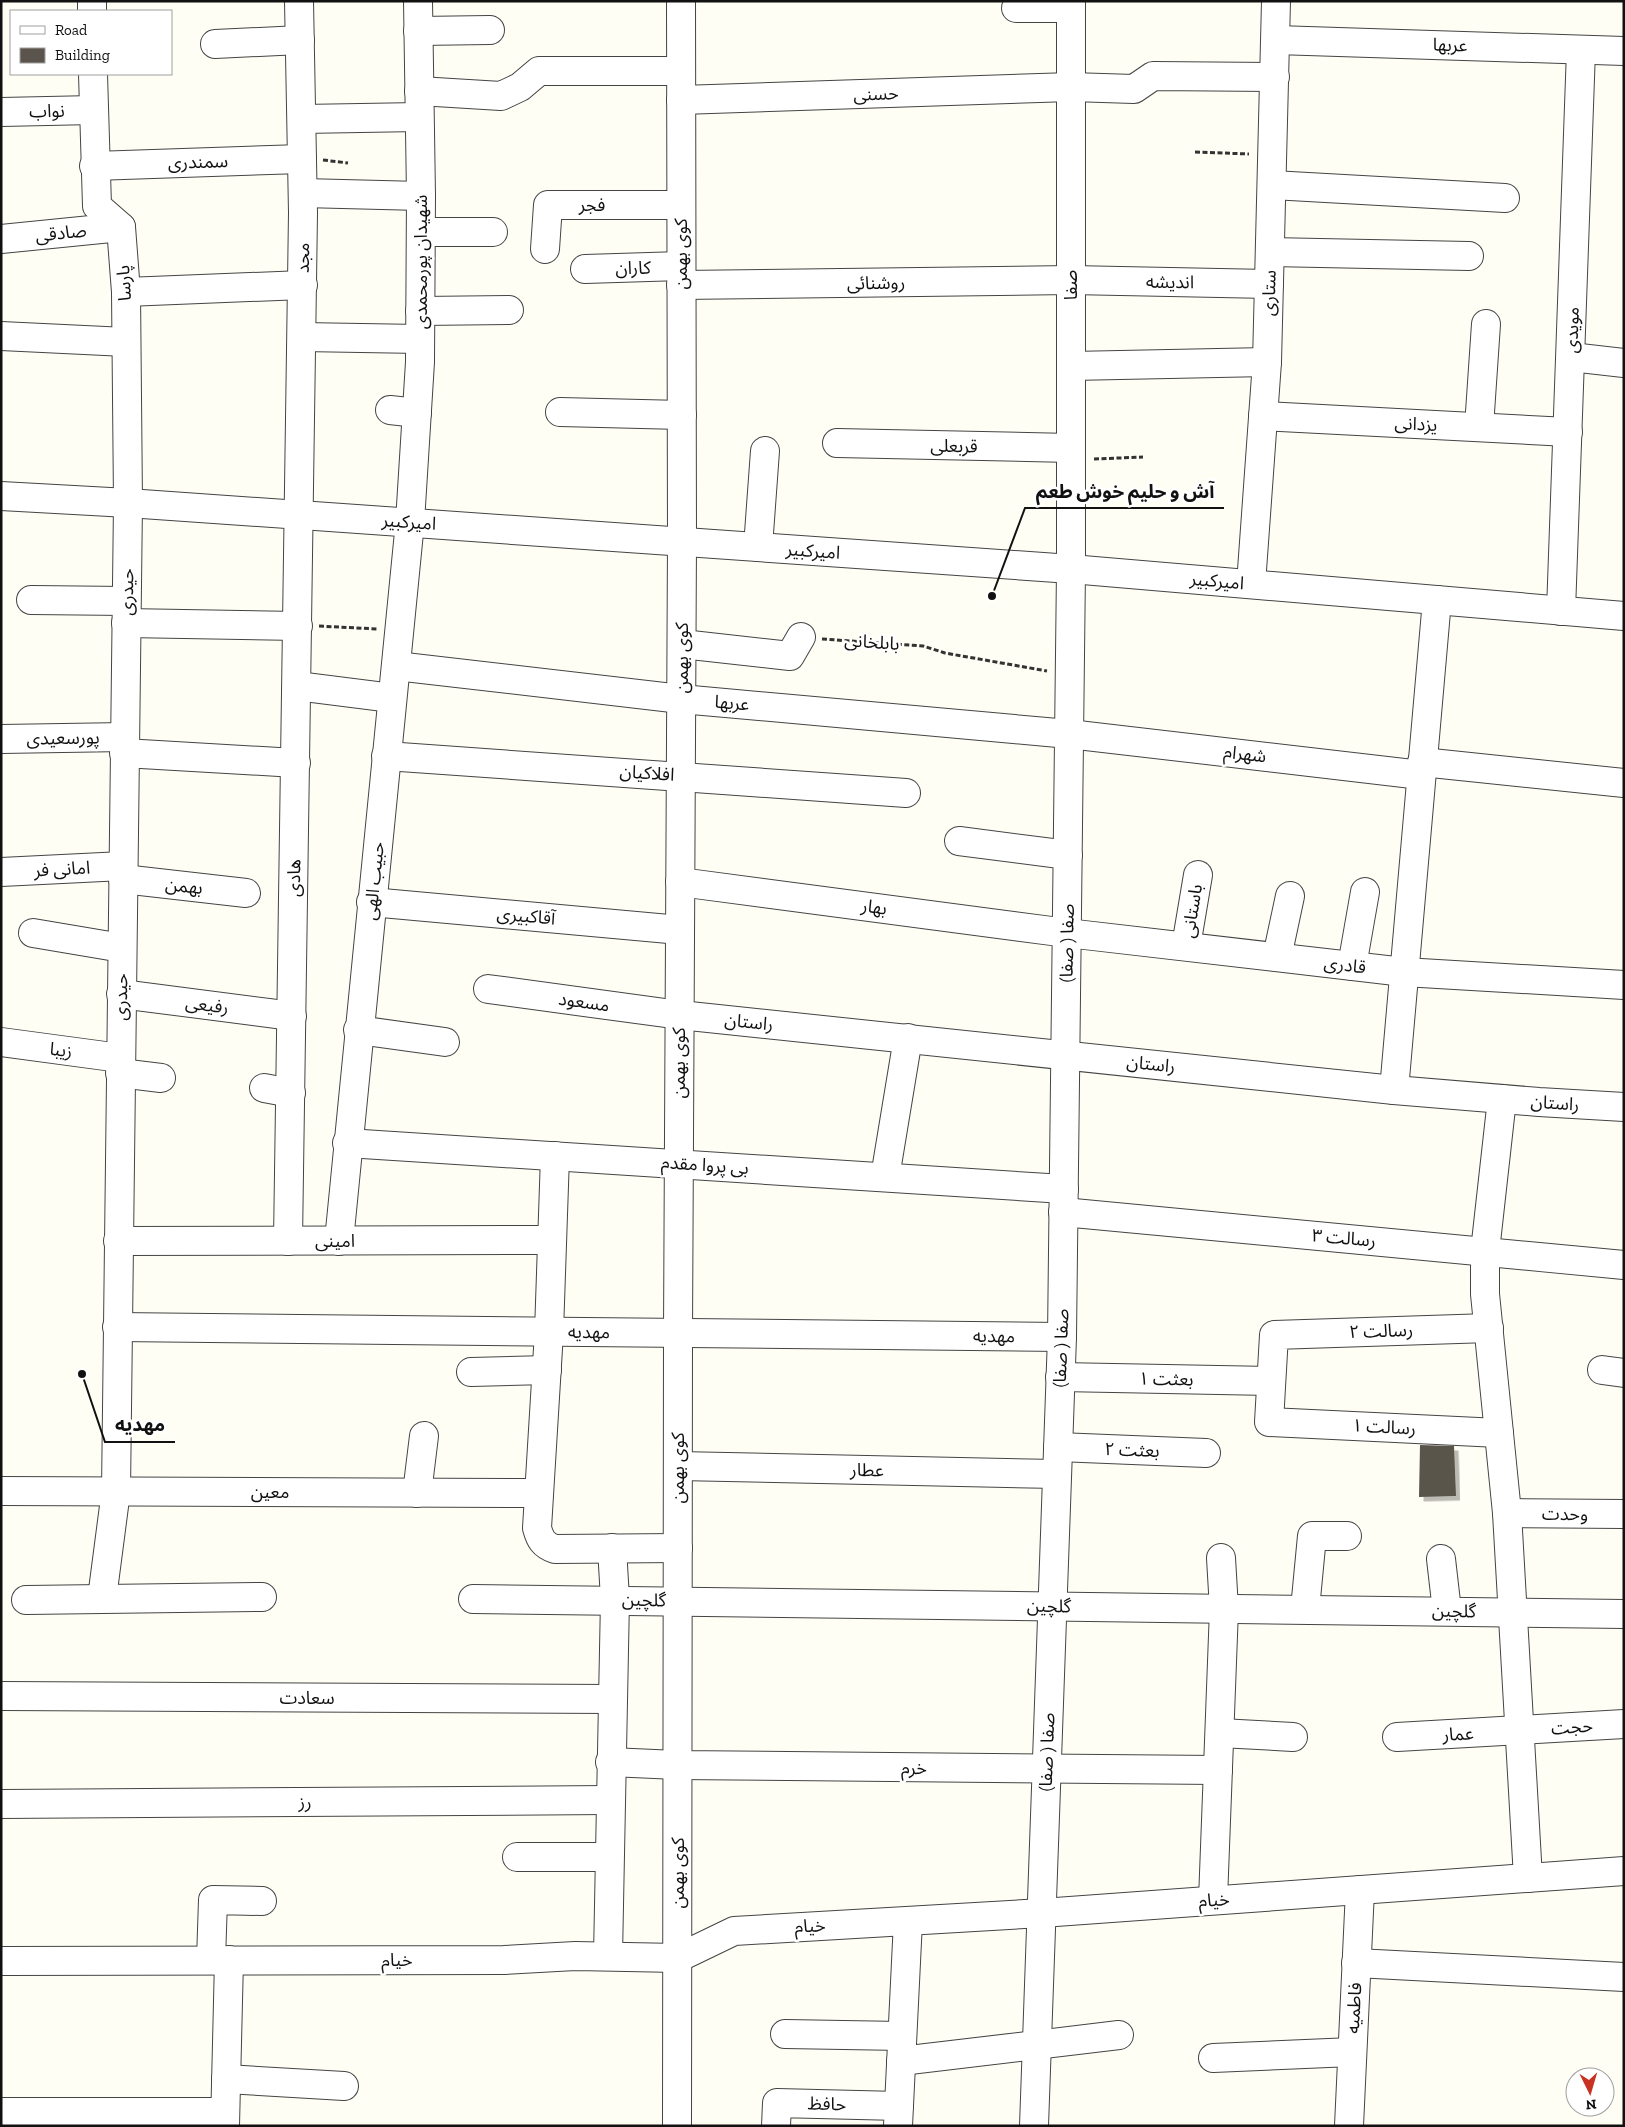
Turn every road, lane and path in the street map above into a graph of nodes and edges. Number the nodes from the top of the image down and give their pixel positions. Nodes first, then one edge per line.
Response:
1 (299, 1) edge
2 (418, 1) edge
3 (681, 1) edge
4 (1276, 1) edge
5 (1071, 5) edge
6 (1016, 8) dead end
7 (490, 30) dead end
8 (418, 31) junction
9 (300, 40) junction
10 (1276, 40) junction
11 (215, 44) dead end
12 (1581, 50) junction
13 (1624, 51) edge
14 (680, 71) junction
15 (93, 75) edge
16 (1275, 77) junction
17 (1071, 87) junction
18 (680, 100) junction
19 (419, 104) junction
20 (94, 110) junction
21 (1, 112) edge
22 (302, 119) junction
23 (1195, 152) dead end
24 (1273, 156) junction
25 (302, 159) junction
26 (94, 166) junction
27 (1272, 185) junction
28 (303, 193) junction
29 (422, 196) junction
30 (1505, 198) dead end
31 (681, 205) junction
32 (121, 227) junction
33 (421, 232) junction
34 (493, 232) dead end
35 (1, 239) edge
36 (545, 249) dead end
37 (1270, 252) junction
38 (1469, 256) dead end
39 (585, 269) dead end
40 (681, 276) junction
41 (1071, 280) junction
42 (1269, 284) junction
43 (303, 285) junction
44 (126, 292) junction
45 (509, 310) dead end
46 (420, 311) junction
47 (1486, 324) dead end
48 (1, 336) edge
49 (302, 337) junction
50 (420, 339) junction
51 (126, 342) junction
52 (1571, 357) junction
53 (1267, 362) junction
54 (1624, 363) edge
55 (1071, 366) junction
56 (560, 412) dead end
57 (682, 415) junction
58 (1263, 416) junction
59 (1479, 427) junction
60 (1568, 432) junction
61 (837, 443) dead end
62 (765, 451) dead end
63 (1071, 454) junction
64 (1142, 457) dead end
65 (1, 496) edge
66 (128, 503) junction
67 (300, 515) junction
68 (410, 522) junction
69 (682, 542) junction
70 (758, 547) junction
71 (1071, 569) junction
72 (1251, 584) junction
73 (31, 600) dead end
74 (1436, 600) junction
75 (1561, 610) junction
76 (126, 612) junction
77 (1624, 616) edge
78 (298, 626) junction
79 (399, 630) junction
80 (801, 637) joint
81 (682, 644) junction
82 (396, 666) junction
83 (1070, 676) junction
84 (298, 686) junction
85 (392, 698) junction
86 (681, 699) junction
87 (1069, 734) junction
88 (1, 739) edge
89 (124, 745) junction
90 (386, 756) junction
91 (296, 763) junction
92 (1422, 768) junction
93 (681, 776) junction
94 (1624, 783) edge
95 (906, 793) dead end
96 (959, 841) dead end
97 (1068, 855) junction
98 (1, 872) edge
99 (123, 872) junction
100 (1198, 875) dead end
101 (680, 882) junction
102 (1365, 892) dead end
103 (246, 893) dead end
104 (1290, 896) dead end
105 (372, 902) junction
106 (680, 930) junction
107 (33, 933) dead end
108 (1067, 933) junction
109 (1186, 946) junction
110 (122, 948) junction
111 (1278, 957) junction
112 (1352, 966) junction
113 (1404, 972) junction
114 (1624, 985) edge
115 (488, 989) dead end
116 (121, 994) junction
117 (680, 1015) junction
118 (292, 1016) junction
119 (358, 1030) junction
120 (908, 1038) junction
121 (1, 1042) edge
122 (446, 1042) dead end
123 (1065, 1054) junction
124 (120, 1065) junction
125 (162, 1078) dead end
126 (264, 1088) dead end
127 (1394, 1090) junction
128 (291, 1093) junction
129 (1502, 1099) junction
130 (1624, 1107) edge
131 (347, 1143) junction
132 (555, 1156) junction
133 (679, 1163) junction
134 (885, 1177) junction
135 (1063, 1201) junction
136 (552, 1240) junction
137 (118, 1241) junction
138 (288, 1241) junction
139 (339, 1241) junction
140 (1485, 1251) junction
141 (1624, 1265) edge
142 (117, 1327) junction
143 (1489, 1328) junction
144 (549, 1332) junction
145 (678, 1333) junction
146 (1062, 1337) junction
147 (547, 1370) junction
148 (471, 1372) dead end
149 (1060, 1376) junction
150 (1271, 1381) junction
151 (1499, 1433) junction
152 (424, 1436) dead end
153 (1058, 1447) junction
154 (1206, 1453) dead end
155 (678, 1466) junction
156 (1057, 1474) junction
157 (1, 1490) edge
158 (116, 1491) junction
159 (417, 1493) junction
160 (539, 1493) junction
161 (1507, 1513) junction
162 (1624, 1514) edge
163 (1347, 1536) dead end
164 (612, 1548) junction
165 (678, 1548) junction
166 (1221, 1558) dead end
167 (1441, 1559) dead end
168 (262, 1597) dead end
169 (102, 1598) junction
170 (474, 1599) dead end
171 (615, 1599) junction
172 (26, 1600) dead end
173 (678, 1600) junction
174 (1052, 1606) junction
175 (1224, 1608) junction
176 (1305, 1609) junction
177 (1447, 1611) junction
178 (1514, 1612) junction
179 (1624, 1614) edge
180 (1, 1696) edge
181 (612, 1699) junction
182 (1624, 1724) edge
183 (1520, 1731) junction
184 (1220, 1733) junction
185 (1293, 1737) dead end
186 (1396, 1737) dead end
187 (610, 1762) junction
188 (678, 1765) junction
189 (1046, 1769) junction
190 (1218, 1770) junction
191 (609, 1800) junction
192 (1, 1804) edge
193 (517, 1857) dead end
194 (609, 1857) junction
195 (1624, 1870) edge
196 (1528, 1878) junction
197 (1360, 1890) junction
198 (1213, 1900) junction
199 (262, 1901) dead end
200 (1042, 1913) junction
201 (908, 1921) junction
202 (608, 1956) junction
203 (678, 1958) junction
204 (220, 1960) junction
205 (1, 1961) edge
206 (1356, 1963) junction
207 (1624, 1977) edge
208 (785, 2034) dead end
209 (1119, 2035) dead end
210 (1037, 2045) junction
211 (902, 2049) junction
212 (1352, 2052) junction
213 (1213, 2058) dead end
214 (226, 2079) junction
215 (344, 2086) dead end
216 (1, 2112) edge
217 (898, 2116) edge
218 (225, 2119) edge
219 (677, 2126) edge
220 (776, 2126) edge
221 (1034, 2126) edge
222 (1348, 2126) edge

1 - 9 street, مجد
2 - 8 street, شهیدان پورمحمدی
3 - 14 street, کوی بهمن
4 - 10 street, ستاری
5 - 6 street
5 - 17 street, صفا
7 - 8 street
8 - 19 street, شهیدان پورمحمدی
9 - 11 street
9 - 22 street, مجد
10 - 12 street, عربها
10 - 16 street, ستاری
12 - 13 street, عربها
12 - 52 street, مویدی
14 - 18 street, کوی بهمن
14 - 19 street
15 - 20 street
16 - 17 street, حسنی
16 - 24 street, ستاری
17 - 18 street, حسنی
17 - 41 street, صفا
18 - 31 street, کوی بهمن
19 - 22 street
19 - 29 street, شهیدان پورمحمدی
20 - 21 street, نواب
20 - 26 street
22 - 25 street, مجد
23 - 24 path
24 - 27 street, ستاری
25 - 26 street, سمندری
25 - 28 street, مجد
26 - 32 street
27 - 30 street
27 - 37 street, ستاری
28 - 29 street
28 - 43 street, مجد
29 - 33 street, شهیدان پورمحمدی
31 - 36 street, فجر
31 - 40 street, کوی بهمن
32 - 35 street, صادقی
32 - 44 street, پارسا
33 - 34 street
33 - 46 street, شهیدان پورمحمدی
37 - 38 street
37 - 42 street, ستاری
39 - 40 street, کاران
40 - 41 street, روشنائی
40 - 57 street, کوی بهمن
41 - 42 street, اندیشه
41 - 55 street, صفا
42 - 53 street, ستاری
43 - 44 street
43 - 49 street, مجد
44 - 51 street, پارسا
45 - 46 street
46 - 50 street, شهیدان پورمحمدی
47 - 59 street
48 - 51 street
49 - 50 street
49 - 67 street, مجد
50 - 68 street, شهیدان پورمحمدی
51 - 66 street, پارسا
52 - 54 street
52 - 60 street, مویدی
53 - 55 street
53 - 58 street, ستاری
55 - 63 street, صفا
56 - 57 street
57 - 69 street, کوی بهمن
58 - 59 street, یزدانی
58 - 72 street, ستاری
59 - 60 street, یزدانی
60 - 75 street, مویدی
61 - 63 street, قربعلی
62 - 70 street
63 - 64 path
63 - 71 street, صفا
65 - 66 street, امیرکبیر
66 - 67 street, امیرکبیر
66 - 76 street, حیدری
67 - 68 street, امیرکبیر
67 - 78 street, هادی
68 - 69 street, امیرکبیر
68 - 79 street, حبیب الهی
69 - 70 street, امیرکبیر
69 - 81 street, کوی بهمن
70 - 71 street, امیرکبیر
71 - 72 street, امیرکبیر
71 - 83 street, صفا ( صفا)
72 - 74 street, امیرکبیر
73 - 76 street
74 - 75 street, امیرکبیر
74 - 92 street
75 - 77 street, امیرکبیر
76 - 78 street
76 - 89 street, حیدری
78 - 79 path
78 - 84 street, هادی
79 - 82 street, حبیب الهی
80 - 81 street
80 - 83 path, بابلخانی
81 - 86 street, کوی بهمن
82 - 85 street, حبیب الهی
82 - 86 street, عربها
83 - 87 street, صفا ( صفا)
84 - 85 street
84 - 91 street, هادی
85 - 90 street, حبیب الهی
86 - 87 street, عربها
86 - 93 street, کوی بهمن
87 - 92 street, شهرام
87 - 97 street, صفا ( صفا)
88 - 89 street, پورسعیدی
89 - 91 street, پورسعیدی
89 - 99 street, حیدری
90 - 93 street, افلاکیان
90 - 105 street, حبیب الهی
91 - 118 street, هادی
92 - 94 street, شهرام
92 - 113 street
93 - 95 street, افلاکیان
93 - 101 street, کوی بهمن
96 - 97 street
97 - 108 street, صفا ( صفا)
98 - 99 street, امانی فر
99 - 103 street, بهمن
99 - 110 street, حیدری
100 - 109 street, باستانی
101 - 106 street, کوی بهمن
101 - 108 street, بهار
102 - 112 street
104 - 111 street
105 - 106 street, آقاکبیری
105 - 119 street, حبیب الهی
106 - 117 street, کوی بهمن
107 - 110 street
108 - 109 street, قادری
108 - 123 street, صفا ( صفا)
109 - 111 street, قادری
110 - 116 street, حیدری
111 - 112 street, قادری
112 - 113 street, قادری
113 - 114 street, قادری
113 - 127 street
115 - 117 street, مسعود
116 - 118 street, رفیعی
116 - 124 street, حیدری
117 - 120 street, راستان
117 - 133 street, کوی بهمن
118 - 128 street, هادی
119 - 122 street
119 - 131 street, حبیب الهی
120 - 123 street, راستان
120 - 134 street
121 - 124 street, زیبا
123 - 127 street, راستان
123 - 135 street, صفا ( صفا)
124 - 125 street, زیبا
124 - 137 street, حیدری
126 - 128 street
127 - 129 street, راستان
128 - 138 street, هادی
129 - 130 street, راستان
129 - 140 street
131 - 132 street, بی پروا مقدم
131 - 139 street, حبیب الهی
132 - 133 street, بی پروا مقدم
132 - 136 street
133 - 134 street, بی پروا مقدم
133 - 145 street, کوی بهمن
134 - 135 street, بی پروا مقدم
135 - 140 street, رسالت ۳
135 - 146 street, صفا ( صفا)
136 - 139 street, امینی
136 - 144 street
137 - 138 street, امینی
137 - 142 street, حیدری
138 - 139 street, امینی
140 - 141 street, رسالت ۳
140 - 143 street
142 - 144 street, مهدیه
142 - 158 street, حیدری
143 - 150 street, رسالت ۲
143 - 151 street
144 - 145 street, مهدیه
144 - 147 street
145 - 146 street, مهدیه
145 - 155 street, کوی بهمن
146 - 149 street, صفا ( صفا)
147 - 148 street
147 - 160 street
149 - 150 street, بعثت ۱
149 - 153 street, صفا ( صفا)
150 - 151 street, رسالت ۱
151 - 161 street
152 - 159 street
153 - 154 street, بعثت ۲
153 - 156 street, صفا ( صفا)
155 - 156 street, عطار
155 - 165 street, کوی بهمن
156 - 174 street, صفا ( صفا)
157 - 158 street, معین
158 - 159 street, معین
158 - 169 street, حیدری
159 - 160 street, معین
160 - 164 street
161 - 162 street, وحدت
161 - 178 street
163 - 176 street
164 - 165 street
164 - 171 street
165 - 173 street, کوی بهمن
166 - 175 street
167 - 177 street
168 - 169 street
169 - 172 street
170 - 171 street, گلچین
171 - 173 street, گلچین
171 - 181 street
173 - 174 street, گلچین
173 - 188 street, کوی بهمن
174 - 175 street, گلچین
174 - 189 street, صفا ( صفا)
175 - 176 street, گلچین
175 - 184 street
176 - 177 street, گلچین
177 - 178 street, گلچین
178 - 179 street, گلچین
178 - 183 street
180 - 181 street, سعادت
181 - 187 street
182 - 183 street, حجت
183 - 186 street, عمار
183 - 196 street
184 - 185 street
184 - 190 street
187 - 188 street, خرم
187 - 191 street
188 - 189 street, خرم
188 - 203 street, کوی بهمن
189 - 190 street, خرم
189 - 200 street, صفا ( صفا)
190 - 198 street
191 - 192 street, رز
191 - 194 street
193 - 194 street
194 - 202 street
195 - 196 street, خیام
196 - 197 street, خیام
197 - 198 street, خیام
197 - 206 street, فاطمیه
198 - 200 street, خیام
199 - 204 street
200 - 201 street, خیام
200 - 210 street, صفا ( صفا)
201 - 203 street, خیام
201 - 211 street
202 - 203 street, خیام
202 - 204 street, خیام
203 - 219 street, کوی بهمن
204 - 205 street, خیام
204 - 214 street
206 - 207 street
206 - 212 street, فاطمیه
208 - 211 street
209 - 210 street
210 - 211 street
210 - 221 street, صفا ( صفا)
211 - 217 street
212 - 213 street
212 - 222 street, فاطمیه
214 - 215 street
214 - 218 street
216 - 218 street
217 - 220 street, حافظ

